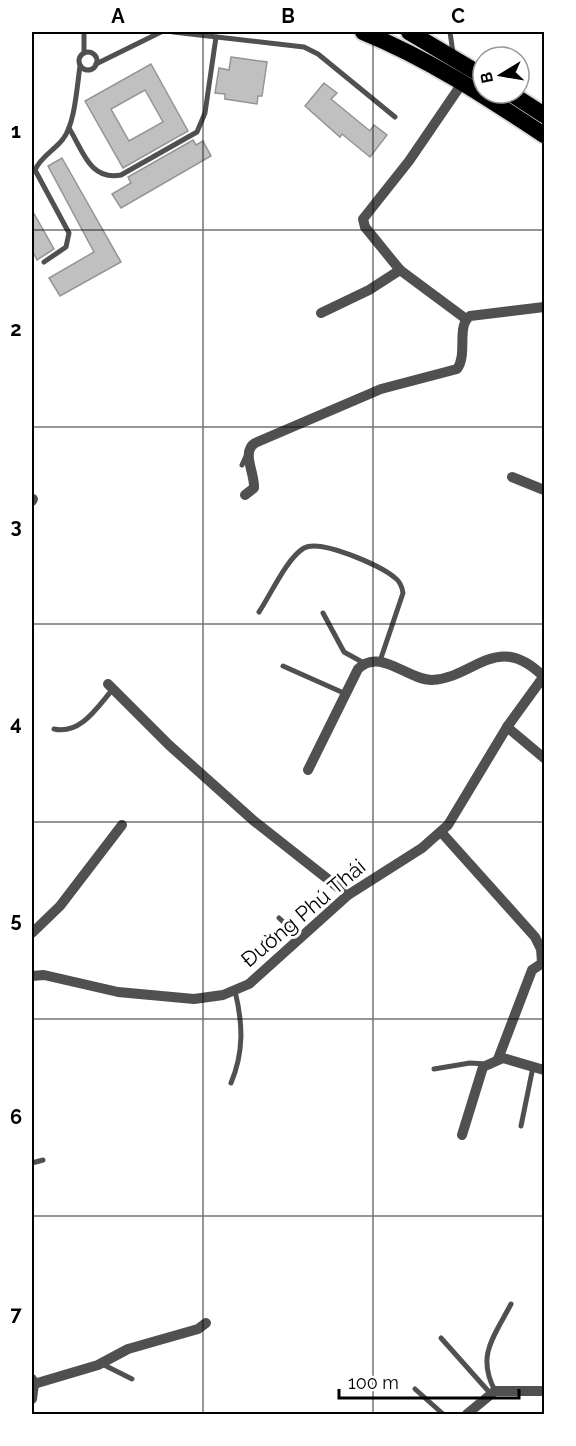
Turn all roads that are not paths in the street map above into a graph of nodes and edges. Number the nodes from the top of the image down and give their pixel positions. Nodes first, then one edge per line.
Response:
1 (84, 32) edge
2 (160, 32) edge
3 (173, 32) edge
4 (363, 32) edge
5 (410, 32) edge
6 (450, 32) edge
7 (216, 37) junction
8 (84, 53) junction
9 (453, 57) junction
10 (96, 64) junction
11 (80, 66) junction
12 (471, 68) edge
13 (463, 82) junction
14 (529, 105) edge
15 (544, 115) edge
16 (395, 117) dead end
17 (69, 128) junction
18 (544, 135) edge
19 (44, 262) dead end
20 (400, 270) junction
21 (544, 307) edge
22 (321, 313) dead end
23 (466, 319) junction
24 (248, 453) junction
25 (242, 465) dead end
26 (512, 477) dead end
27 (544, 490) edge
28 (245, 495) dead end
29 (259, 612) dead end
30 (323, 613) dead end
31 (380, 661) junction
32 (364, 663) junction
33 (283, 666) dead end
34 (544, 677) edge
35 (110, 687) joint
36 (346, 694) junction
37 (507, 727) junction
38 (54, 729) dead end
39 (544, 758) edge
40 (308, 770) dead end
41 (122, 825) dead end
42 (441, 832) junction
43 (348, 895) junction
44 (279, 918) dead end
45 (32, 933) edge
46 (301, 938) junction
47 (543, 962) edge
48 (32, 976) edge
49 (235, 991) junction
50 (493, 1062) junction
51 (539, 1068) edge
52 (434, 1069) dead end
53 (231, 1083) dead end
54 (521, 1126) dead end
55 (462, 1135) dead end
56 (43, 1160) dead end
57 (32, 1163) edge
58 (511, 1304) dead end
59 (206, 1323) dead end
60 (441, 1338) dead end
61 (102, 1364) junction
62 (132, 1379) dead end
63 (33, 1381) edge
64 (415, 1389) dead end
65 (544, 1391) edge
66 (492, 1392) junction
67 (32, 1399) edge
68 (443, 1414) edge
69 (466, 1414) edge

1 - 8 lane
2 - 10 lane
3 - 7 lane
4 - 13 highway
5 - 9 highway
6 - 9 lane
7 - 16 lane
7 - 17 lane
8 - 10 lane
8 - 11 lane
9 - 12 highway
10 - 11 lane
11 - 17 lane
13 - 18 highway
13 - 20 street
14 - 15 highway
17 - 19 lane
20 - 22 street
20 - 23 street
21 - 23 street
23 - 24 street
24 - 25 lane
24 - 28 street
26 - 27 street
29 - 31 lane
30 - 32 lane
31 - 32 street
31 - 34 street
32 - 36 street
33 - 36 lane
34 - 37 street, Đường Phú Thái
35 - 38 lane
35 - 43 street
36 - 40 street
37 - 39 street
37 - 42 street, Đường Phú Thái
41 - 45 street
42 - 43 street, Đường Phú Thái
42 - 47 street
43 - 46 street, Đường Phú Thái
44 - 46 lane
46 - 49 street, Đường Phú Thái
47 - 50 street
48 - 49 street, Đường Phú Thái
49 - 53 lane
50 - 51 street
50 - 52 lane
50 - 55 street
51 - 54 lane
56 - 57 lane
58 - 66 lane
59 - 61 street
60 - 66 lane
61 - 62 lane
61 - 63 street
63 - 67 street
64 - 68 lane
65 - 66 street
66 - 69 street

